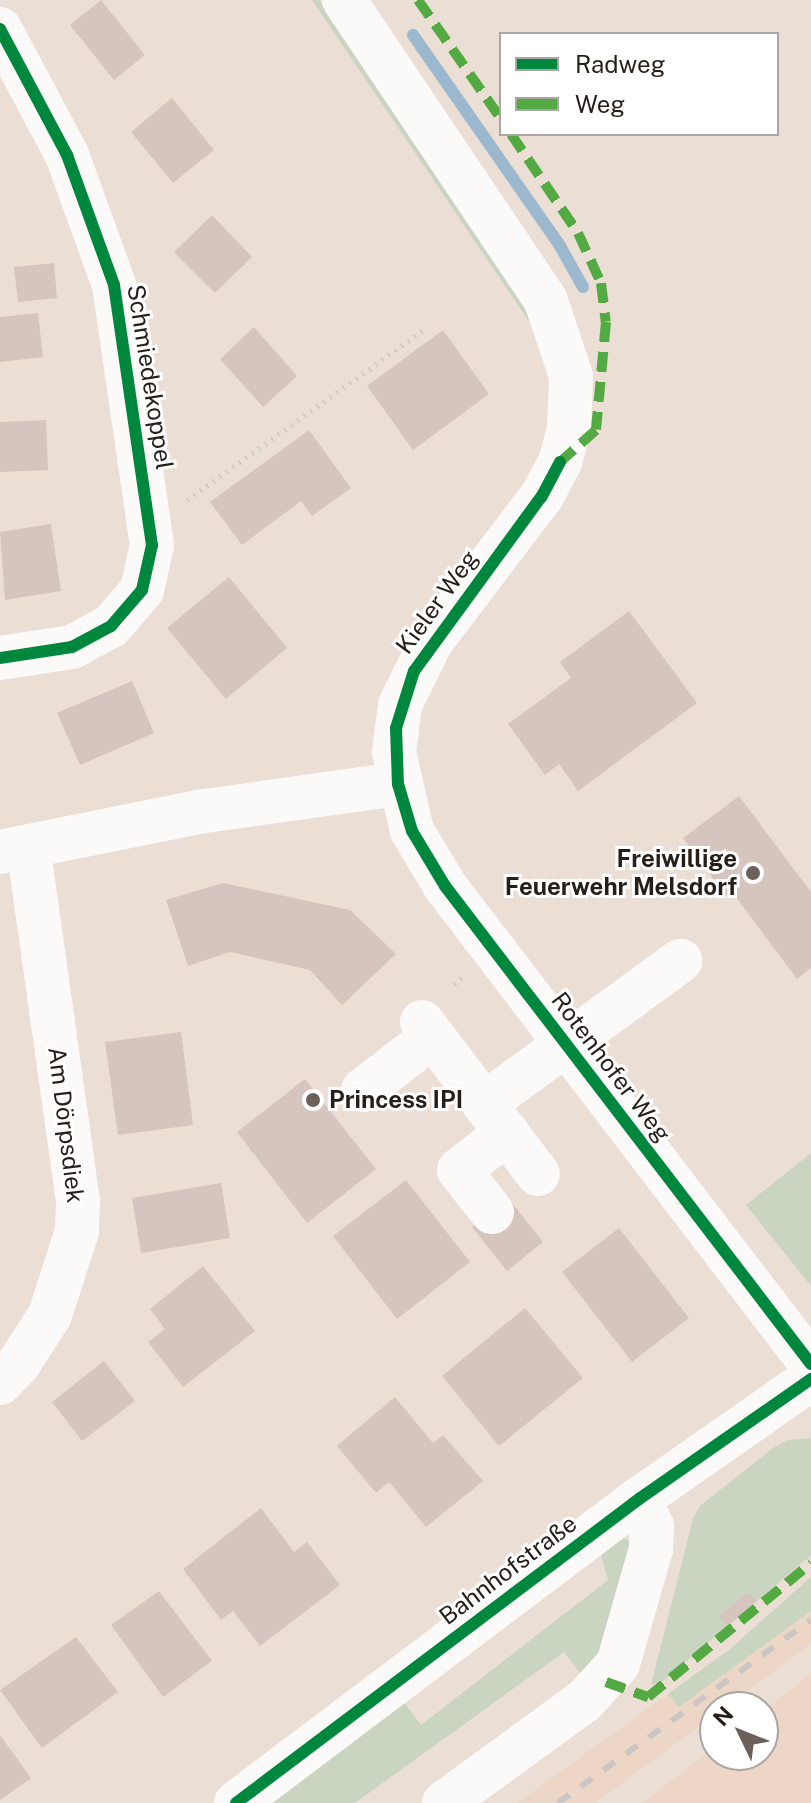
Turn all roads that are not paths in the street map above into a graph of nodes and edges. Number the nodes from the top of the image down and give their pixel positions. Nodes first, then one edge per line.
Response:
1 (344, 0) edge
2 (0, 29) edge
3 (0, 658) edge
4 (398, 784) junction
5 (14, 850) edge
6 (680, 961) dead end
7 (565, 1042) junction
8 (363, 1090) dead end
9 (496, 1119) junction
10 (538, 1174) dead end
11 (492, 1212) dead end
12 (811, 1364) edge
13 (811, 1379) edge
14 (0, 1383) edge
15 (639, 1499) junction
16 (236, 1803) edge
17 (444, 1803) edge

1 - 4 street, Kieler Weg
2 - 3 street, Schmiedekoppel
4 - 5 street
4 - 7 street, Rotenhofer Weg
5 - 14 street, Am Dörpsdiek
6 - 7 street
7 - 9 street
7 - 12 street, Rotenhofer Weg
8 - 9 street
9 - 10 street
9 - 11 street
13 - 15 street, Bahnhofstraße
15 - 16 street, Bahnhofstraße
15 - 17 street

